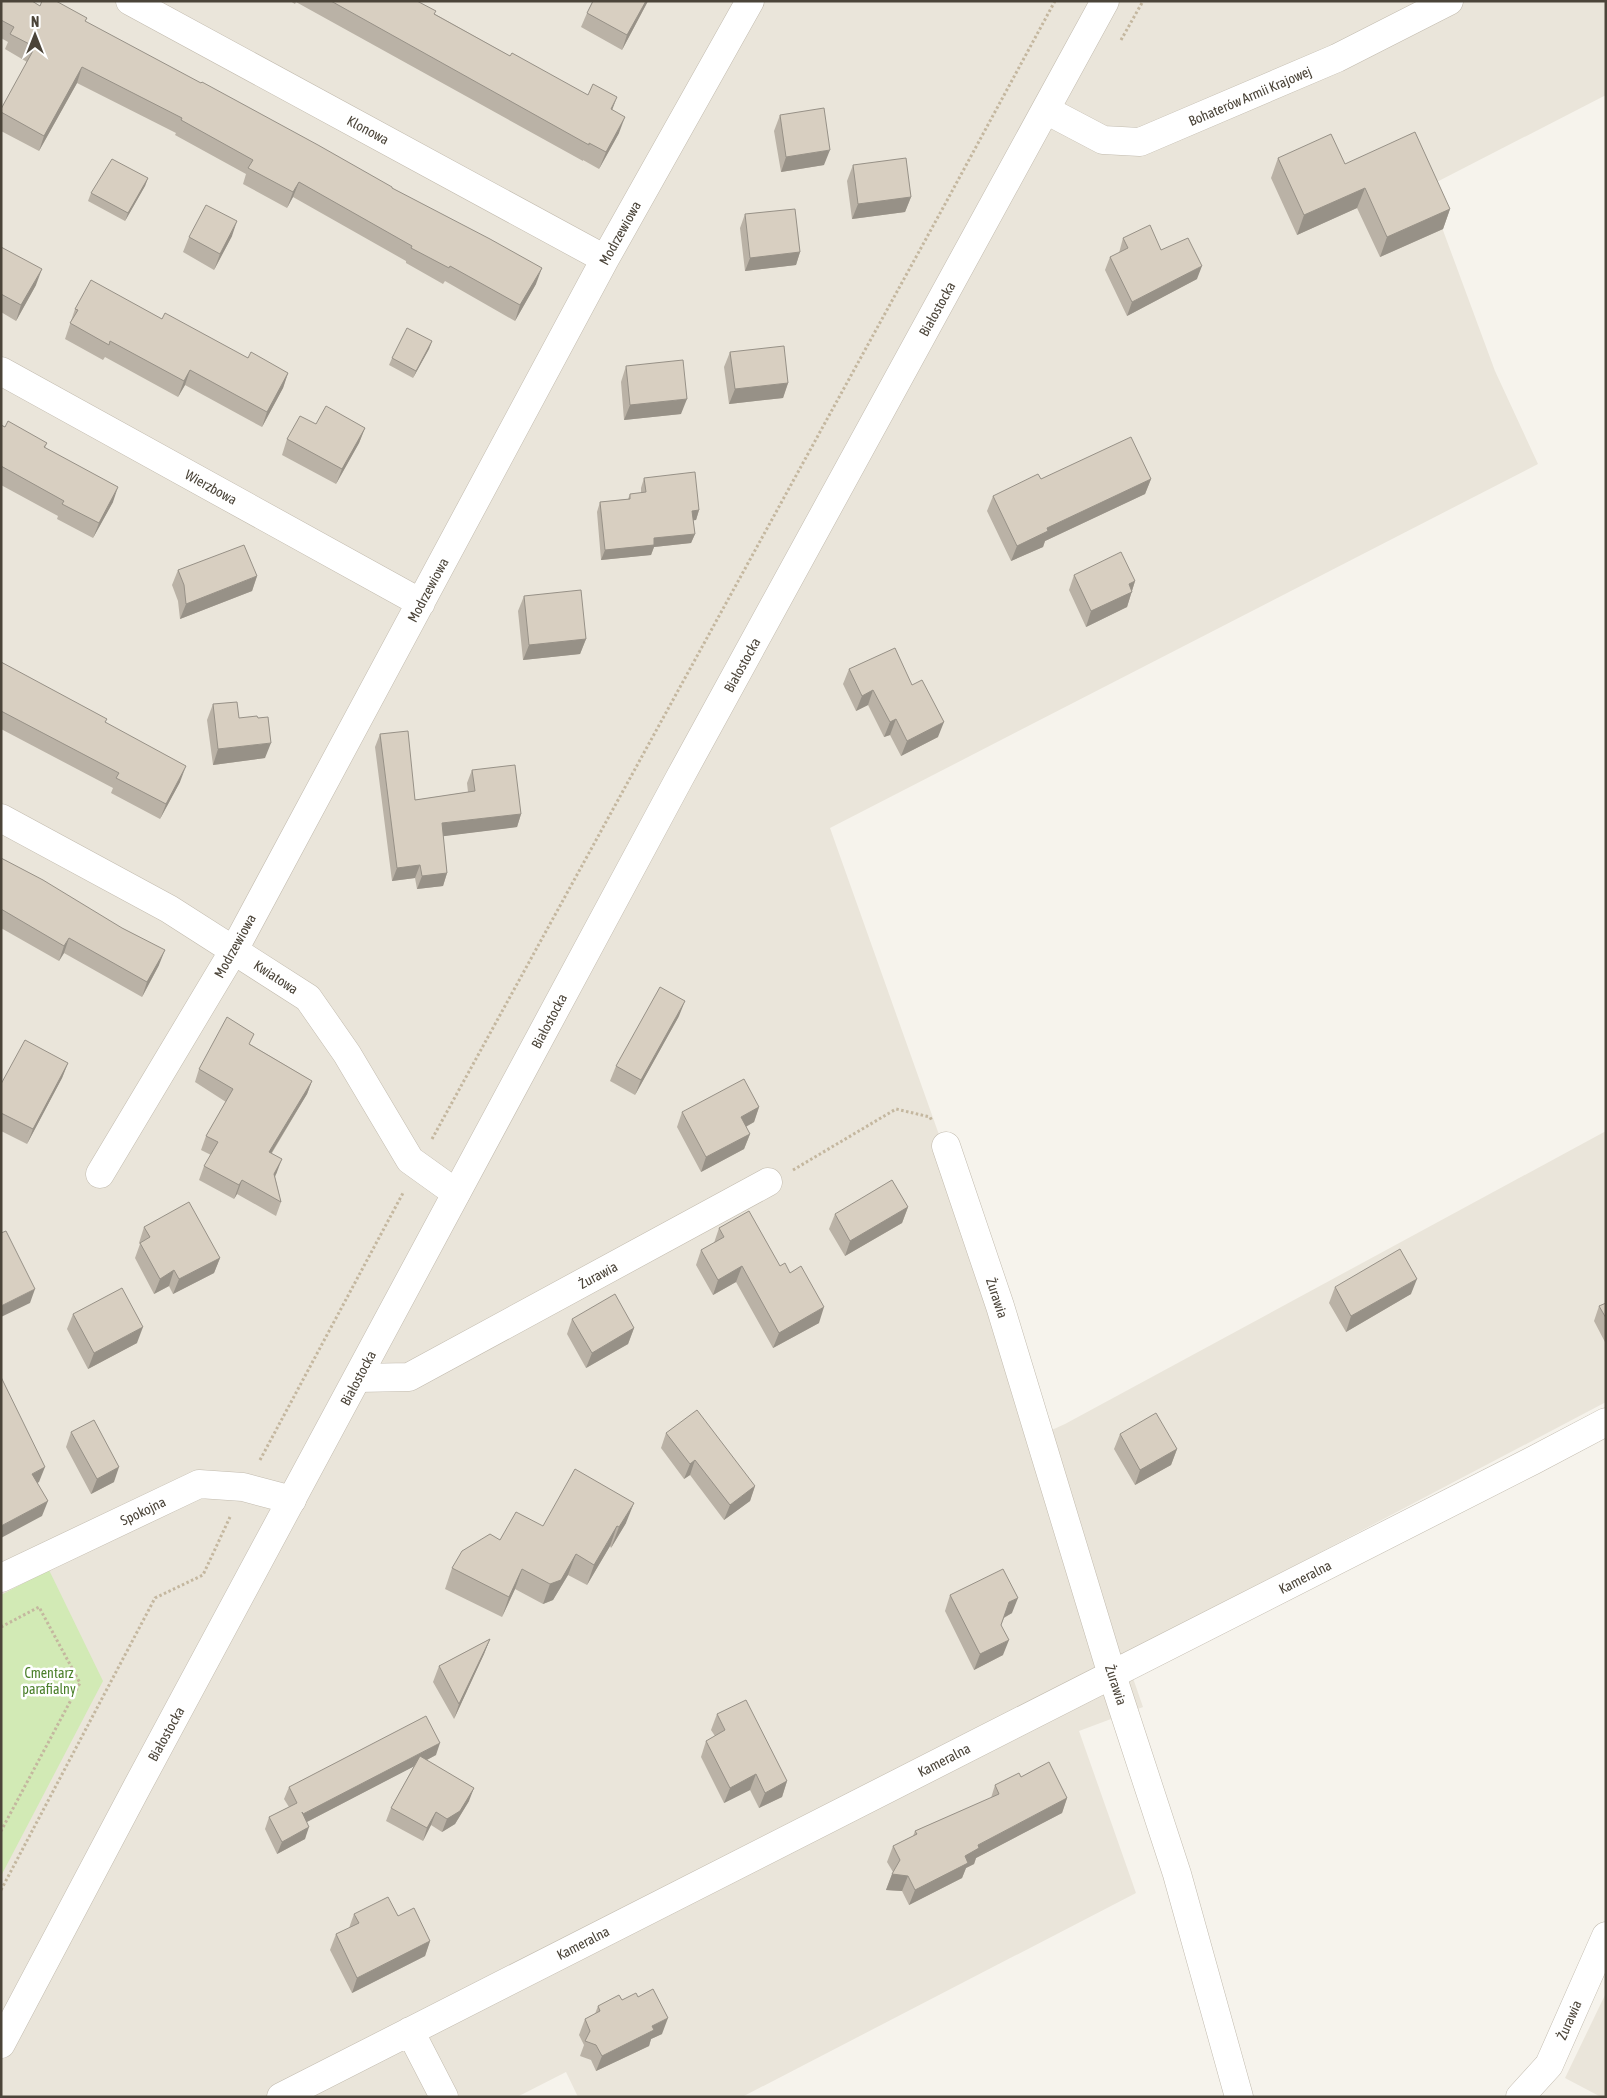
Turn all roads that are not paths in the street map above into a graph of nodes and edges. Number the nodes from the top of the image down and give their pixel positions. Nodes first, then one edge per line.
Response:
1 (130, 1) edge
2 (750, 1) edge
3 (1105, 1) edge
4 (1449, 1) edge
5 (1046, 110) junction
6 (605, 259) junction
7 (1, 371) edge
8 (421, 603) junction
9 (1, 818) edge
10 (234, 950) junction
11 (946, 1146) road end
12 (100, 1174) dead end
13 (768, 1182) road end
14 (456, 1193) junction
15 (358, 1378) junction
16 (1606, 1422) edge
17 (292, 1500) junction
18 (1, 1578) edge
19 (1112, 1675) junction
20 (1606, 1936) edge
21 (410, 2031) junction
22 (1, 2044) edge
23 (281, 2097) edge
24 (444, 2097) edge
25 (1239, 2097) edge
26 (1520, 2097) edge

1 - 6 street, Klonowa
2 - 6 street, Modrzewiowa
3 - 5 street, Białostocka
4 - 5 street, Bohaterów Armii Krajowej
5 - 14 street, Białostocka
6 - 8 street, Modrzewiowa
7 - 8 street, Wierzbowa
8 - 10 street, Modrzewiowa
9 - 10 street, Kwiatowa
10 - 12 street, Modrzewiowa
10 - 14 street, Kwiatowa
11 - 19 street, Żurawia
13 - 15 street, Żurawia
14 - 15 street, Białostocka
15 - 17 street, Białostocka
16 - 19 street, Kameralna
17 - 18 street, Spokojna
17 - 22 street, Białostocka
19 - 21 street, Kameralna
19 - 25 street, Żurawia
20 - 26 street, Żurawia
21 - 23 street, Kameralna
21 - 24 street

